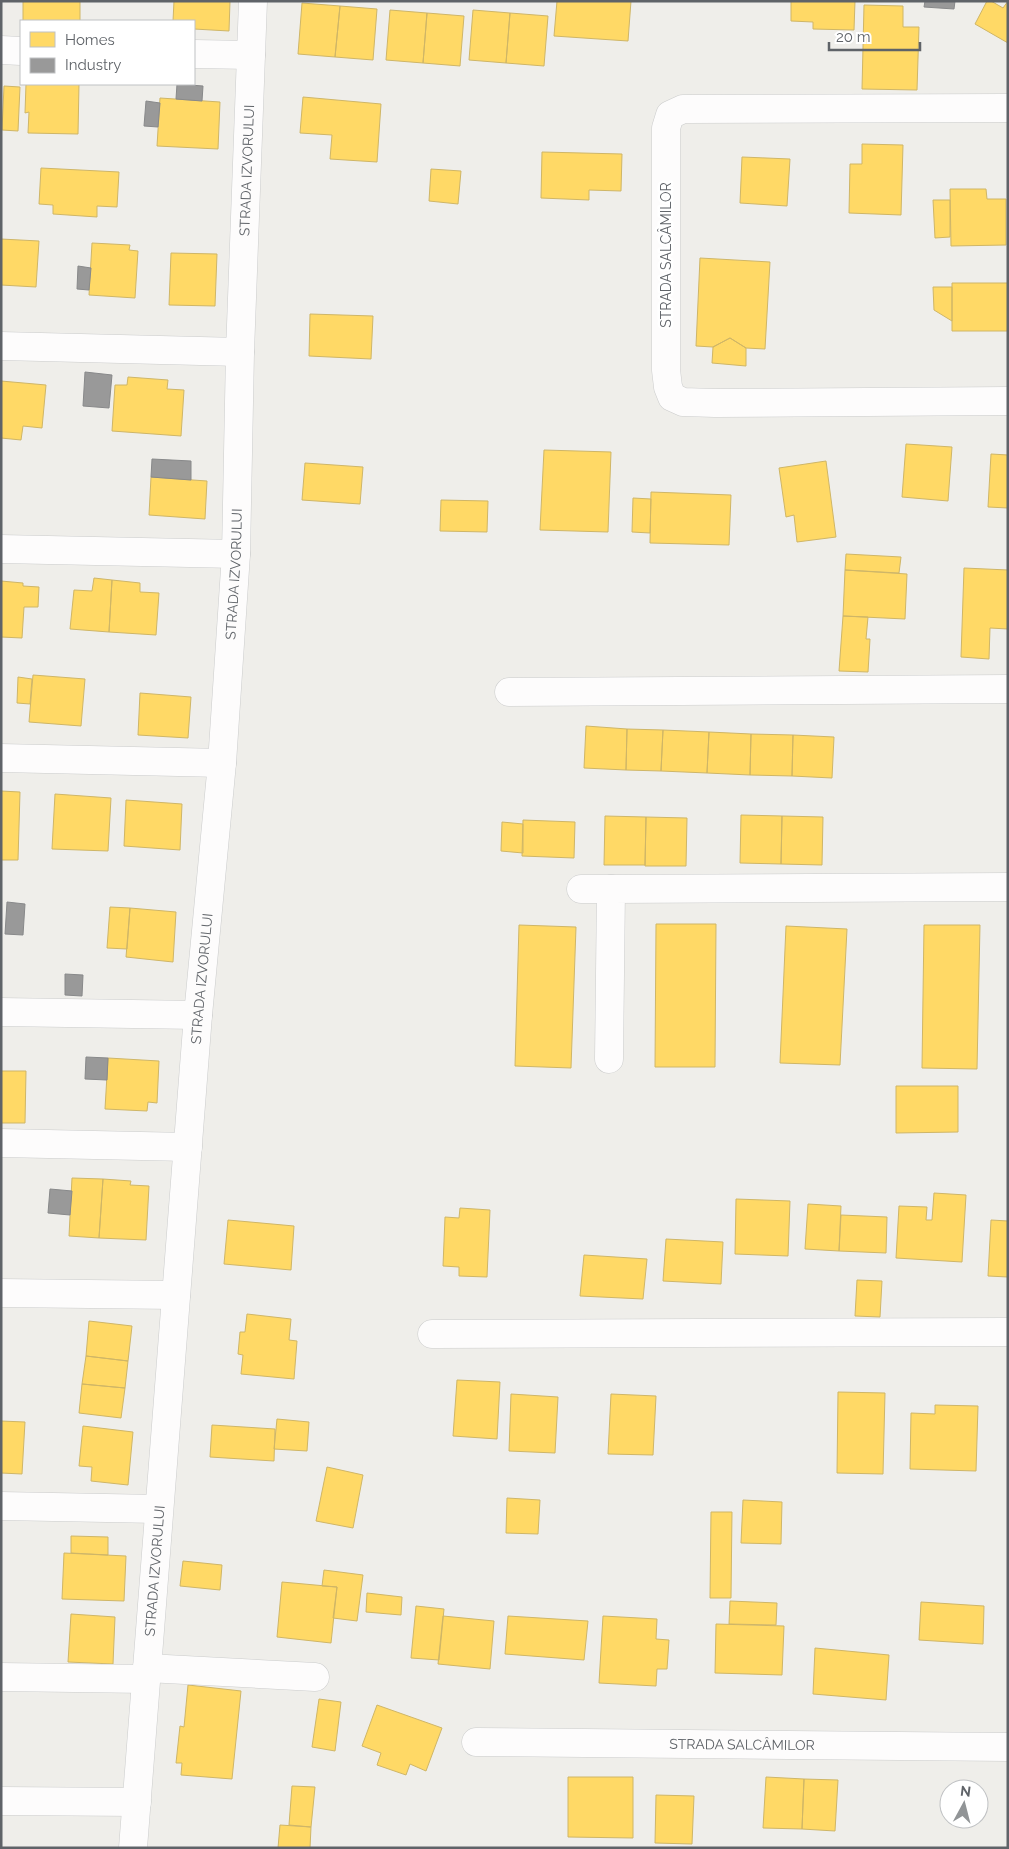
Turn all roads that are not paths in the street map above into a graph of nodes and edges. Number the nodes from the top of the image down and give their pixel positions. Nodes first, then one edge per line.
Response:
1 (253, 1) edge
2 (1, 50) edge
3 (20, 51) edge
4 (195, 54) edge
5 (251, 55) junction
6 (1008, 108) edge
7 (1, 346) edge
8 (240, 352) junction
9 (1008, 401) edge
10 (1, 549) edge
11 (236, 554) junction
12 (1008, 689) edge
13 (509, 692) dead end
14 (1, 758) edge
15 (222, 762) junction
16 (1008, 887) edge
17 (581, 889) dead end
18 (611, 889) junction
19 (1, 1012) edge
20 (198, 1015) junction
21 (609, 1059) dead end
22 (1, 1143) edge
23 (188, 1147) junction
24 (1, 1293) edge
25 (176, 1295) junction
26 (1008, 1332) edge
27 (432, 1334) dead end
28 (1, 1506) edge
29 (158, 1509) junction
30 (147, 1673) junction
31 (1, 1677) edge
32 (315, 1677) dead end
33 (476, 1742) dead end
34 (1008, 1747) edge
35 (1, 1801) edge
36 (137, 1802) junction
37 (133, 1848) edge

1 - 5 street, STRADA IZVORULUI
2 - 3 street
4 - 5 street
5 - 8 street, STRADA IZVORULUI
6 - 9 street, STRADA SALCÂMILOR
7 - 8 street
8 - 11 street, STRADA IZVORULUI
10 - 11 street
11 - 15 street, STRADA IZVORULUI
12 - 13 street
14 - 15 street
15 - 20 street, STRADA IZVORULUI
16 - 18 street
17 - 18 street
18 - 21 street
19 - 20 street
20 - 23 street, STRADA IZVORULUI
22 - 23 street
23 - 25 street, STRADA IZVORULUI
24 - 25 street
25 - 29 street, STRADA IZVORULUI
26 - 27 street
28 - 29 street
29 - 30 street, STRADA IZVORULUI
30 - 31 street
30 - 32 street
30 - 36 street, STRADA IZVORULUI
33 - 34 street, STRADA SALCÂMILOR
35 - 36 street
36 - 37 street, STRADA IZVORULUI

